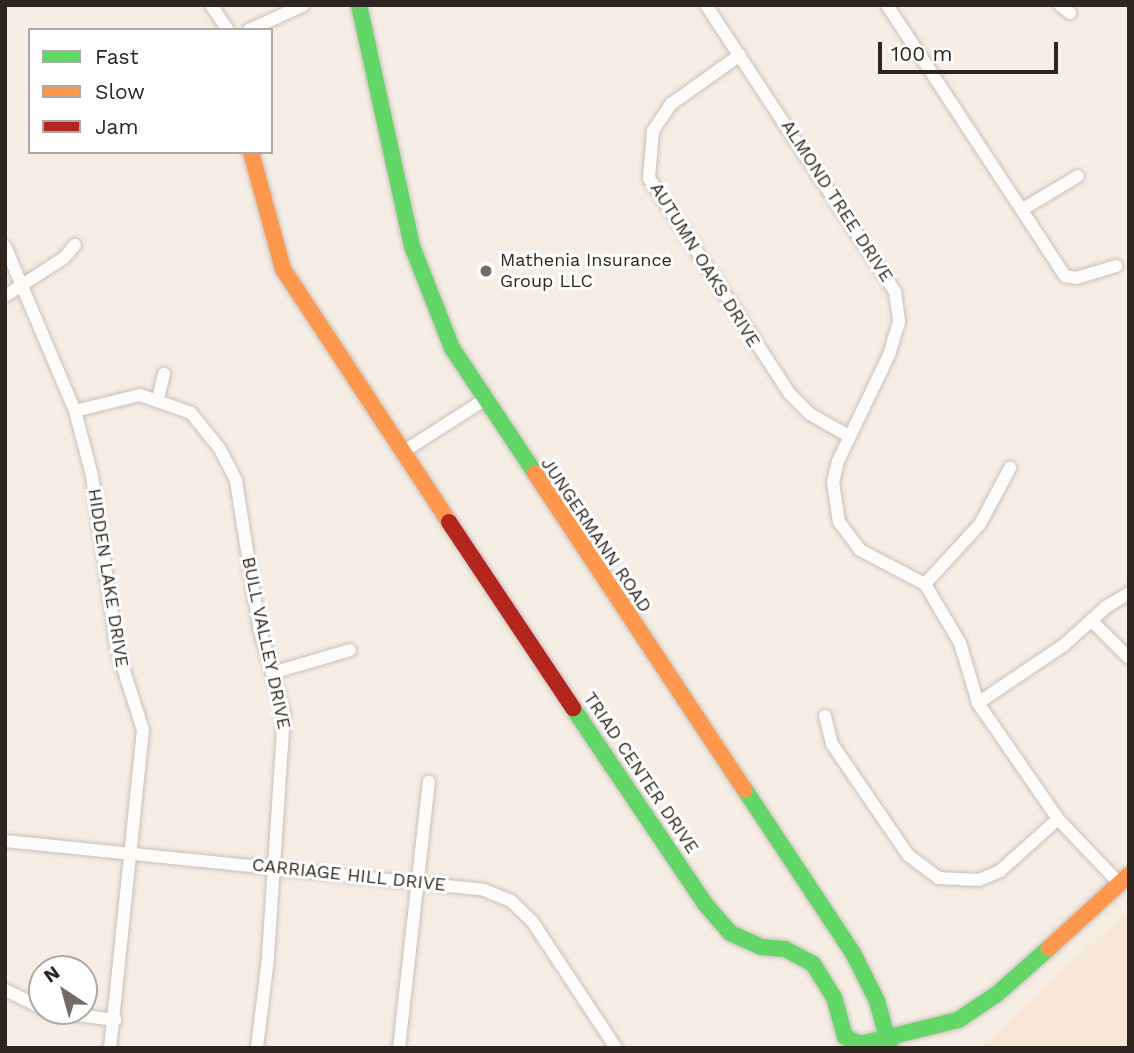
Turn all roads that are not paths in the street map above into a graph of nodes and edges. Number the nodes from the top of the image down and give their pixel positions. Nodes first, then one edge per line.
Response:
1 (211, 5) edge
2 (304, 5) edge
3 (359, 5) edge
4 (706, 5) edge
5 (887, 5) edge
6 (227, 28) edge
7 (253, 28) edge
8 (740, 55) junction
9 (252, 154) edge
10 (1078, 176) dead end
11 (1023, 209) junction
12 (75, 245) dead end
13 (5, 246) edge
14 (1116, 266) dead end
15 (23, 283) junction
16 (5, 296) edge
17 (164, 374) dead end
18 (158, 398) junction
19 (484, 400) junction
20 (75, 411) junction
21 (848, 435) junction
22 (403, 453) junction
23 (1010, 468) dead end
24 (925, 584) junction
25 (1129, 593) edge
26 (1091, 620) junction
27 (350, 650) dead end
28 (1129, 658) edge
29 (275, 672) junction
30 (978, 703) junction
31 (825, 716) dead end
32 (429, 782) dead end
33 (1058, 819) junction
34 (5, 841) edge
35 (134, 853) junction
36 (271, 867) junction
37 (1124, 879) edge
38 (417, 883) junction
39 (5, 990) edge
40 (28, 1001) edge
41 (98, 1018) edge
42 (115, 1020) junction
43 (889, 1043) edge
44 (110, 1048) edge
45 (257, 1048) edge
46 (399, 1048) edge
47 (616, 1048) edge

1 - 6 street
2 - 7 street
3 - 19 street, JUNGERMANN ROAD
4 - 8 street, ALMOND TREE DRIVE
5 - 11 street
8 - 21 street, ALMOND TREE DRIVE
8 - 21 street, AUTUMN OAKS DRIVE
9 - 22 street, TRIAD CENTER DRIVE
10 - 11 street
11 - 14 street
12 - 15 street
13 - 15 street, HIDDEN LAKE DRIVE
15 - 16 street
15 - 20 street, HIDDEN LAKE DRIVE
17 - 18 street
18 - 20 street, BULL VALLEY DRIVE
18 - 29 street, BULL VALLEY DRIVE
19 - 22 street
19 - 43 street, JUNGERMANN ROAD
20 - 35 street, HIDDEN LAKE DRIVE
21 - 24 street, ALMOND TREE DRIVE
22 - 43 street, TRIAD CENTER DRIVE
23 - 24 street
24 - 30 street
25 - 26 street
26 - 28 street
26 - 30 street
27 - 29 street
29 - 36 street, BULL VALLEY DRIVE
30 - 33 street
31 - 33 street
32 - 38 street
33 - 37 street
34 - 35 street, CARRIAGE HILL DRIVE
35 - 36 street, CARRIAGE HILL DRIVE
35 - 42 street, HIDDEN LAKE DRIVE
36 - 38 street, CARRIAGE HILL DRIVE
36 - 45 street, BULL VALLEY DRIVE
37 - 43 street, TRIAD CENTER DRIVE
38 - 46 street
38 - 47 street, CARRIAGE HILL DRIVE
39 - 40 street
41 - 42 street
42 - 44 street, HIDDEN LAKE DRIVE

